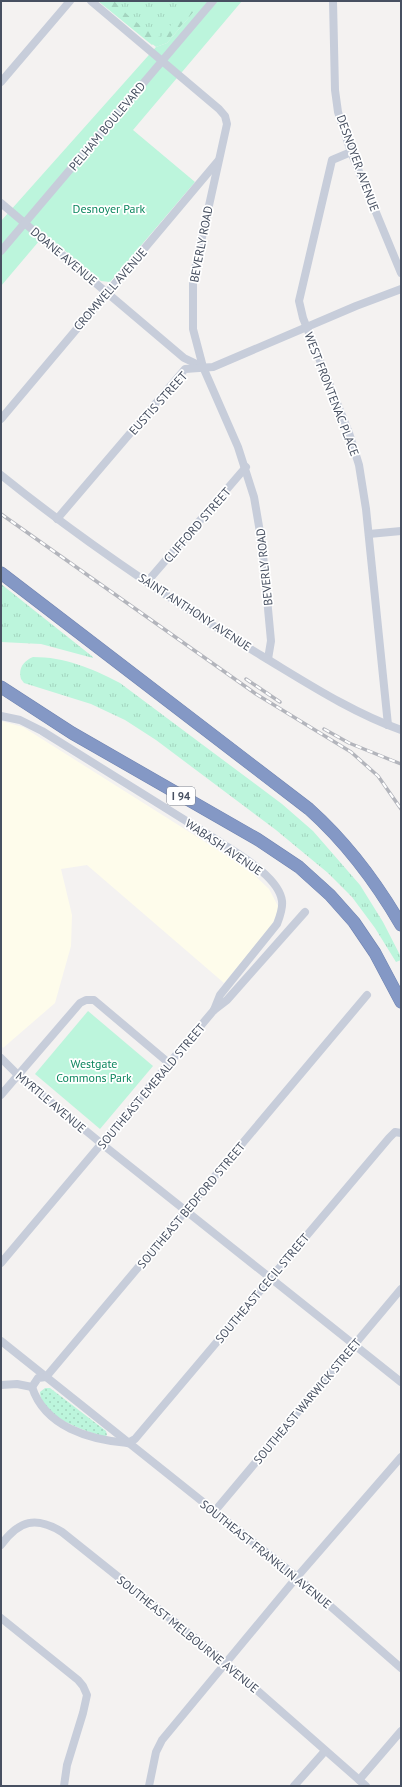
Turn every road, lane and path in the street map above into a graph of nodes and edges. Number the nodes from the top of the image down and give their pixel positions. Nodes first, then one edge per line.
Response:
1 (70, 1) edge
2 (91, 1) edge
3 (213, 1) edge
4 (333, 1) edge
5 (162, 61) junction
6 (1, 82) edge
7 (351, 152) junction
8 (220, 159) junction
9 (1, 203) edge
10 (24, 223) junction
11 (1, 251) edge
12 (401, 273) edge
13 (401, 289) edge
14 (106, 292) junction
15 (306, 326) junction
16 (203, 366) junction
17 (1, 419) edge
18 (246, 467) junction
19 (1, 475) edge
20 (57, 519) junction
21 (401, 531) edge
22 (369, 534) junction
23 (1, 573) edge
24 (147, 582) junction
25 (268, 659) junction
26 (1, 687) edge
27 (1, 716) edge
28 (388, 725) junction
29 (401, 730) edge
30 (305, 912) dead end
31 (401, 926) edge
32 (367, 995) dead end
33 (401, 1002) edge
34 (214, 1010) junction
35 (1, 1058) edge
36 (170, 1064) junction
37 (18, 1075) junction
38 (1, 1096) edge
39 (398, 1132) edge
40 (102, 1144) junction
41 (186, 1211) junction
42 (1, 1263) edge
43 (270, 1278) junction
44 (401, 1289) edge
45 (1, 1341) edge
46 (354, 1345) junction
47 (46, 1377) junction
48 (401, 1382) edge
49 (1, 1385) edge
50 (32, 1386) junction
51 (128, 1443) junction
52 (401, 1457) edge
53 (214, 1512) junction
54 (1, 1545) edge
55 (297, 1577) junction
56 (1, 1618) edge
57 (226, 1663) junction
58 (401, 1668) edge
59 (401, 1731) edge
60 (324, 1751) junction
61 (359, 1780) junction
62 (64, 1786) edge
63 (149, 1786) edge
64 (294, 1786) edge
65 (366, 1786) edge

1 - 6 street
2 - 5 street, BEVERLY ROAD
3 - 5 street, PELHAM BOULEVARD
4 - 7 street, DESNOYER AVENUE
5 - 8 street, BEVERLY ROAD
5 - 10 street, PELHAM BOULEVARD
7 - 12 street, DESNOYER AVENUE
7 - 15 street, WEST FRONTENAC PLACE
8 - 14 street, CROMWELL AVENUE
8 - 16 street, BEVERLY ROAD
9 - 10 street, DOANE AVENUE
10 - 11 street, PELHAM BOULEVARD
10 - 14 street, DOANE AVENUE
13 - 15 street, EUSTIS STREET
14 - 16 street, DOANE AVENUE
14 - 17 street, CROMWELL AVENUE
15 - 16 street, EUSTIS STREET
15 - 22 street, WEST FRONTENAC PLACE
16 - 18 street, BEVERLY ROAD
16 - 20 street, EUSTIS STREET
18 - 24 street, CLIFFORD STREET
18 - 25 street, BEVERLY ROAD
19 - 20 street, SAINT ANTHONY AVENUE
20 - 24 street, SAINT ANTHONY AVENUE
21 - 22 street
22 - 28 street, WEST FRONTENAC PLACE
23 - 31 highway
24 - 25 street, SAINT ANTHONY AVENUE
25 - 28 street, SAINT ANTHONY AVENUE
26 - 33 highway, I 94
27 - 34 street, WABASH AVENUE
28 - 29 street, SAINT ANTHONY AVENUE
30 - 34 street, SOUTHEAST EMERALD STREET
32 - 41 street, SOUTHEAST BEDFORD STREET
34 - 36 street, SOUTHEAST EMERALD STREET
35 - 37 street, MYRTLE AVENUE
36 - 37 street
36 - 40 street, SOUTHEAST EMERALD STREET
37 - 38 street
37 - 40 street, MYRTLE AVENUE
39 - 43 street, SOUTHEAST CECIL STREET
40 - 41 street, MYRTLE AVENUE
40 - 42 street, SOUTHEAST EMERALD STREET
41 - 43 street, MYRTLE AVENUE
41 - 47 street, SOUTHEAST BEDFORD STREET
43 - 46 street, MYRTLE AVENUE
43 - 51 street, SOUTHEAST CECIL STREET
44 - 46 street, SOUTHEAST WARWICK STREET
45 - 47 street, SOUTHEAST FRANKLIN AVENUE
46 - 48 street, MYRTLE AVENUE
46 - 53 street, SOUTHEAST WARWICK STREET
47 - 50 street, SOUTHEAST BEDFORD STREET
47 - 51 street, SOUTHEAST FRANKLIN AVENUE
49 - 50 street
50 - 51 street
51 - 53 street, SOUTHEAST FRANKLIN AVENUE
52 - 55 street
53 - 55 street, SOUTHEAST FRANKLIN AVENUE
54 - 57 street, SOUTHEAST MELBOURNE AVENUE
55 - 57 street
55 - 58 street, SOUTHEAST FRANKLIN AVENUE
56 - 62 street
57 - 60 street, SOUTHEAST MELBOURNE AVENUE
57 - 63 street
59 - 61 street
60 - 61 street, SOUTHEAST MELBOURNE AVENUE
60 - 64 street
61 - 65 street, SOUTHEAST MELBOURNE AVENUE

